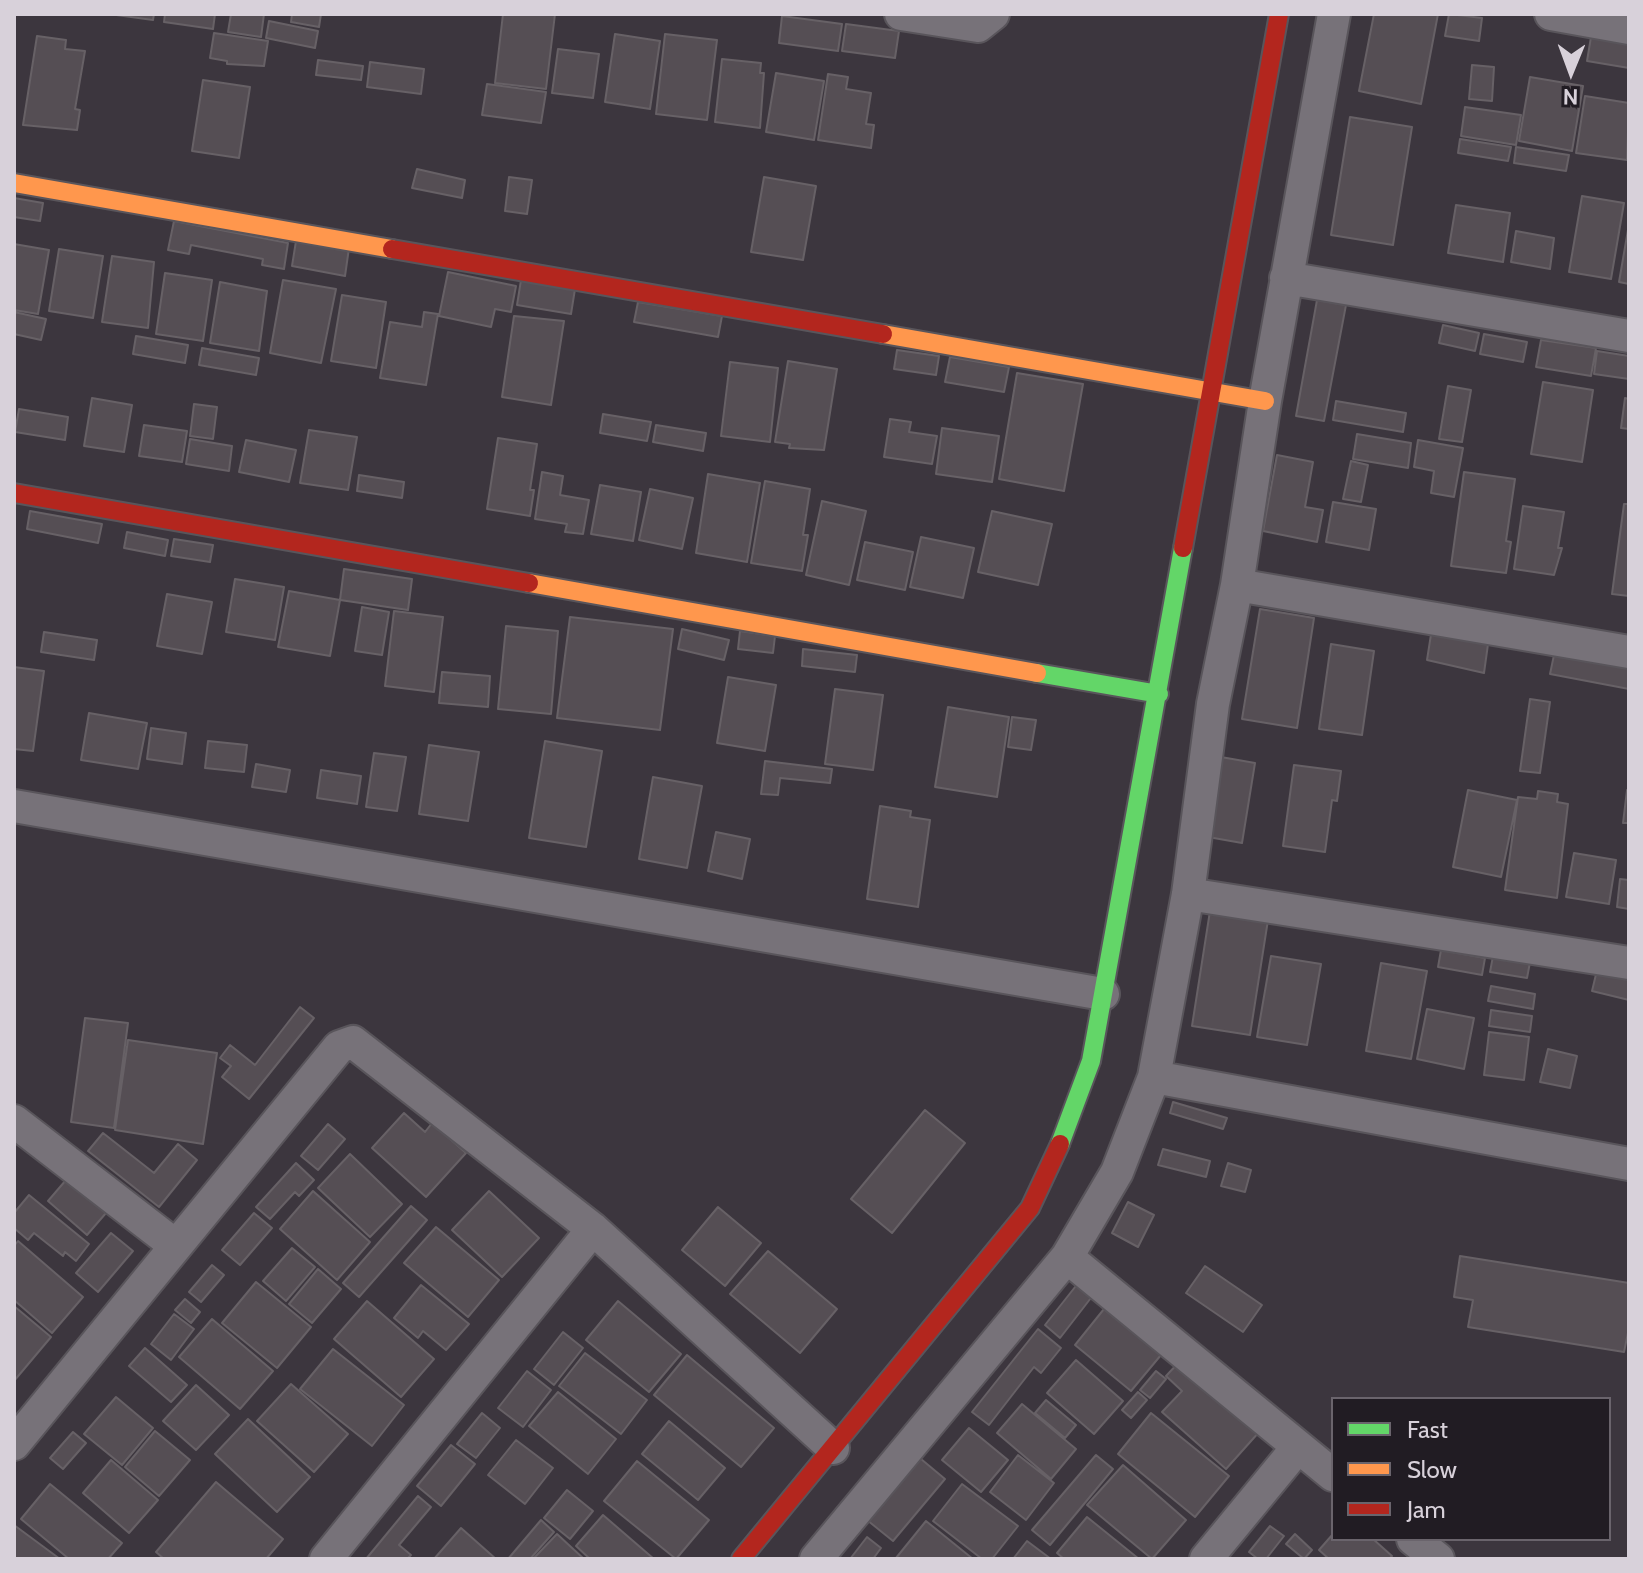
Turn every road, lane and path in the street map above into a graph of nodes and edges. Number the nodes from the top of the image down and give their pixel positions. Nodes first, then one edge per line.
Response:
1 (901, 14) edge
2 (993, 14) edge
3 (1279, 14) edge
4 (1334, 14) edge
5 (1551, 14) edge
6 (1629, 28) edge
7 (14, 183) edge
8 (1286, 278) junction
9 (1629, 336) edge
10 (1210, 392) junction
11 (1265, 401) junction
12 (14, 493) edge
13 (1237, 585) junction
14 (1629, 652) edge
15 (1159, 694) junction
16 (14, 806) edge
17 (1188, 894) junction
18 (1629, 963) edge
19 (1103, 994) junction
20 (1154, 1077) junction
21 (14, 1121) edge
22 (1629, 1164) edge
23 (593, 1229) junction
24 (176, 1246) junction
25 (1067, 1257) junction
26 (14, 1444) edge
27 (1298, 1447) junction
28 (833, 1448) junction
29 (1331, 1473) edge
30 (1416, 1541) edge
31 (326, 1559) edge
32 (741, 1559) edge
33 (816, 1559) edge
34 (1206, 1559) edge
35 (1438, 1559) edge

1 - 2 street
3 - 10 street
4 - 8 street
5 - 6 street
7 - 10 street
8 - 9 street
8 - 11 street
10 - 11 street
10 - 15 street
11 - 13 street
12 - 15 street
13 - 14 street
13 - 17 street
15 - 19 street
16 - 19 street
17 - 18 street
17 - 20 street
19 - 28 street
20 - 22 street
20 - 25 street
21 - 24 street
23 - 24 street
23 - 28 street
23 - 31 street
24 - 26 street
25 - 27 street
25 - 33 street
27 - 29 street
27 - 34 street
28 - 32 street
30 - 35 street

